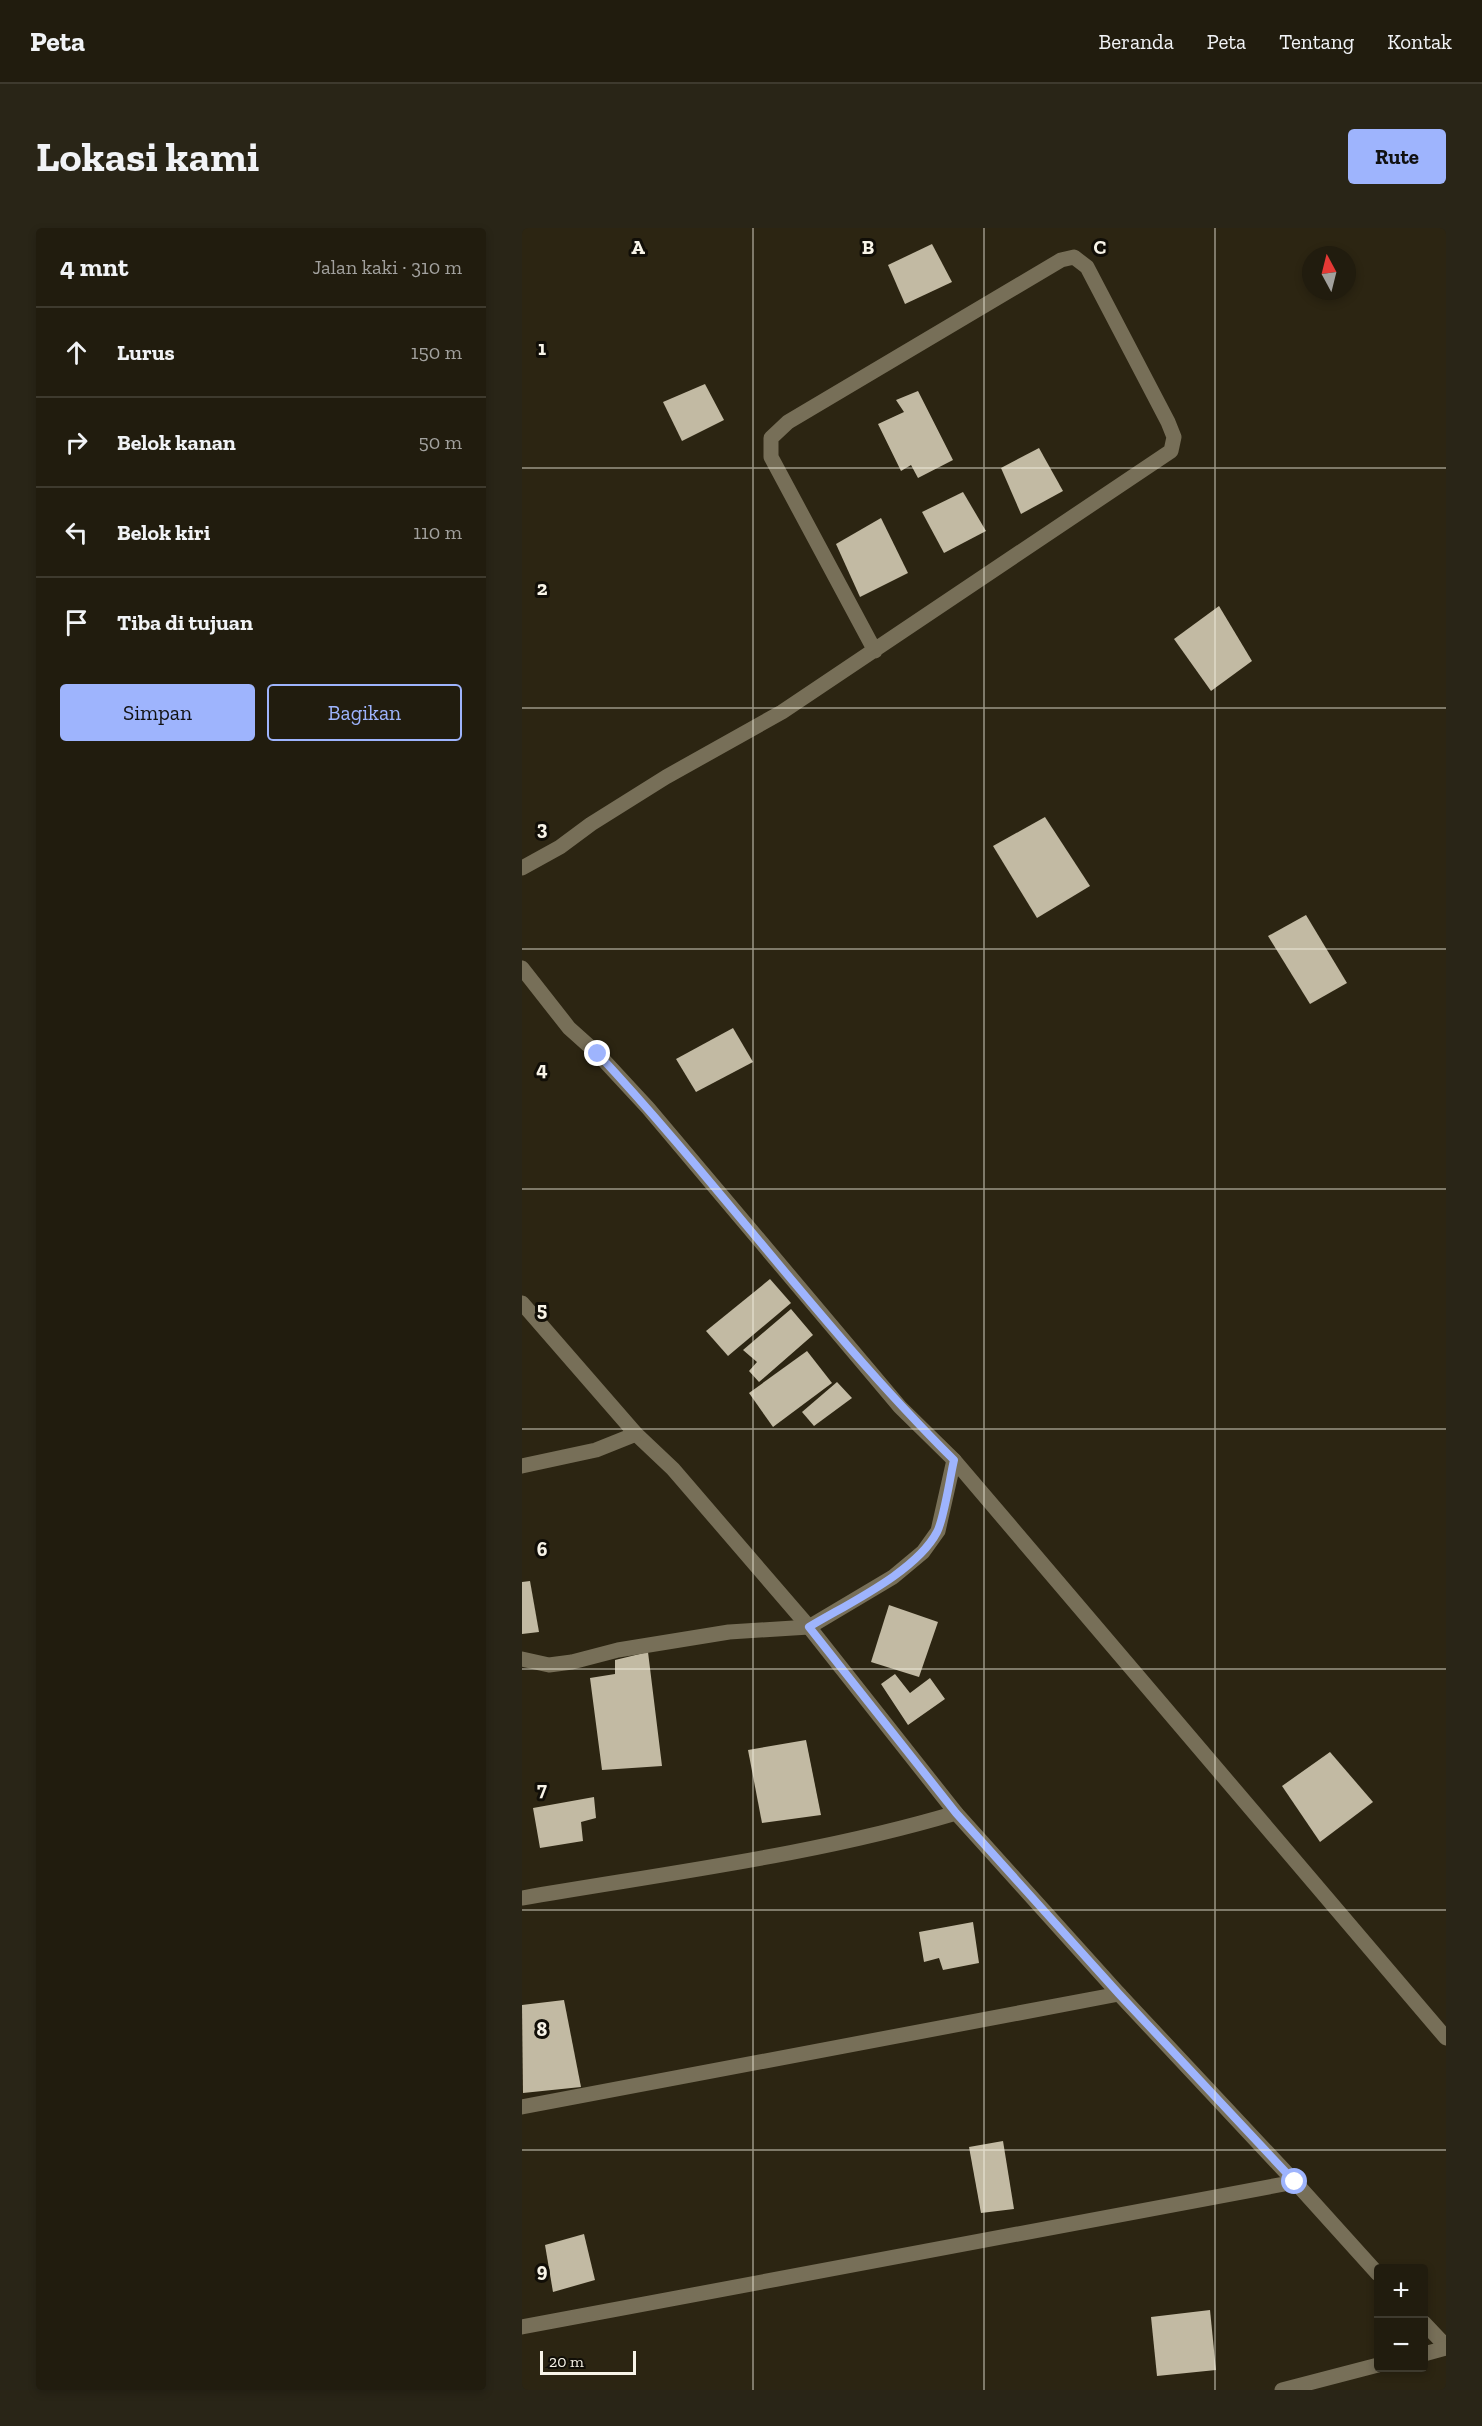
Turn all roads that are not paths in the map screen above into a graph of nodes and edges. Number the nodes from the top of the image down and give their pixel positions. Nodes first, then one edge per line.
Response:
1 (875, 651) junction
2 (522, 868) edge
3 (522, 968) edge
4 (522, 1303) edge
5 (636, 1434) junction
6 (954, 1460) junction
7 (522, 1466) edge
8 (809, 1627) junction
9 (522, 1659) edge
10 (956, 1813) junction
11 (522, 1898) edge
12 (1119, 1994) junction
13 (1446, 2038) edge
14 (522, 2108) edge
15 (1295, 2182) junction
16 (1374, 2270) edge
17 (522, 2327) edge
18 (1428, 2327) edge
19 (1446, 2347) edge
20 (1428, 2353) edge
21 (1374, 2366) edge
22 (1282, 2390) edge

1 - 1 street
1 - 2 street
3 - 6 street
4 - 5 street
5 - 7 street
5 - 8 street
6 - 8 street
6 - 13 street
8 - 9 street
8 - 10 street
10 - 11 street
10 - 12 street
12 - 14 street
12 - 15 street
15 - 16 street
15 - 17 street
18 - 19 street
19 - 20 street
21 - 22 street

